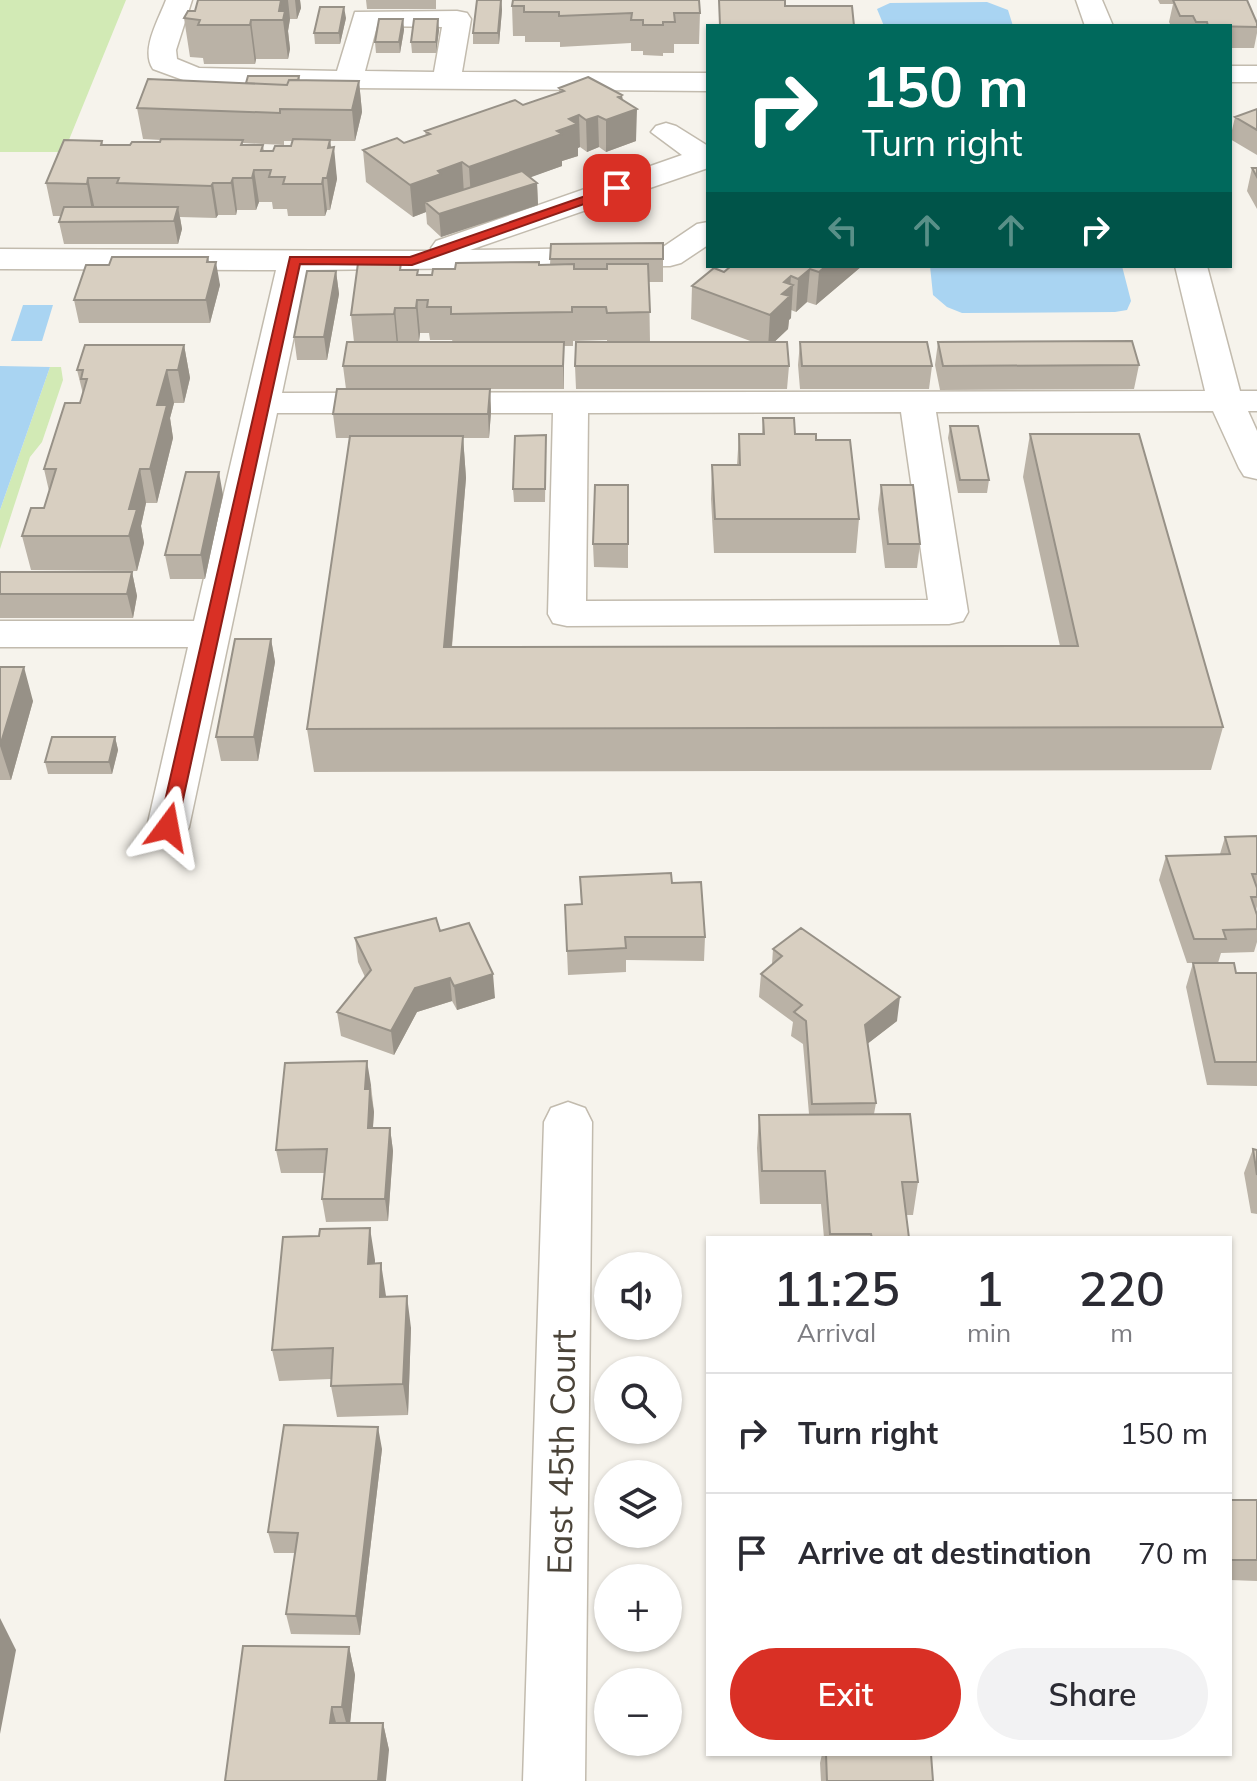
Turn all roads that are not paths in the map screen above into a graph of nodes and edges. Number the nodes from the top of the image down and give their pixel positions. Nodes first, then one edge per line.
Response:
1 (179, 0) edge
2 (1089, 0) edge
3 (1098, 24) edge
4 (1232, 74) edge
5 (1257, 74) edge
6 (349, 80) junction
7 (447, 80) junction
8 (706, 82) edge
9 (666, 132) dead end
10 (706, 158) edge
11 (706, 232) edge
12 (0, 259) edge
13 (294, 260) junction
14 (412, 261) junction
15 (1192, 268) edge
16 (1241, 400) edge
17 (917, 401) junction
18 (571, 402) junction
19 (262, 403) junction
20 (1257, 468) edge
21 (0, 634) edge
22 (211, 634) junction
23 (168, 827) dead end
24 (568, 1122) dead end
25 (554, 1781) edge

1 - 6 street
2 - 3 street
4 - 5 street
6 - 7 street
6 - 7 street
7 - 8 street
9 - 10 street
10 - 14 street
11 - 14 street
12 - 13 street
13 - 14 street
13 - 19 street
15 - 16 street
16 - 17 street
16 - 20 street
17 - 18 street
17 - 18 street
18 - 19 street
19 - 22 street
21 - 22 street
22 - 23 street
24 - 25 street, East 45th Court

